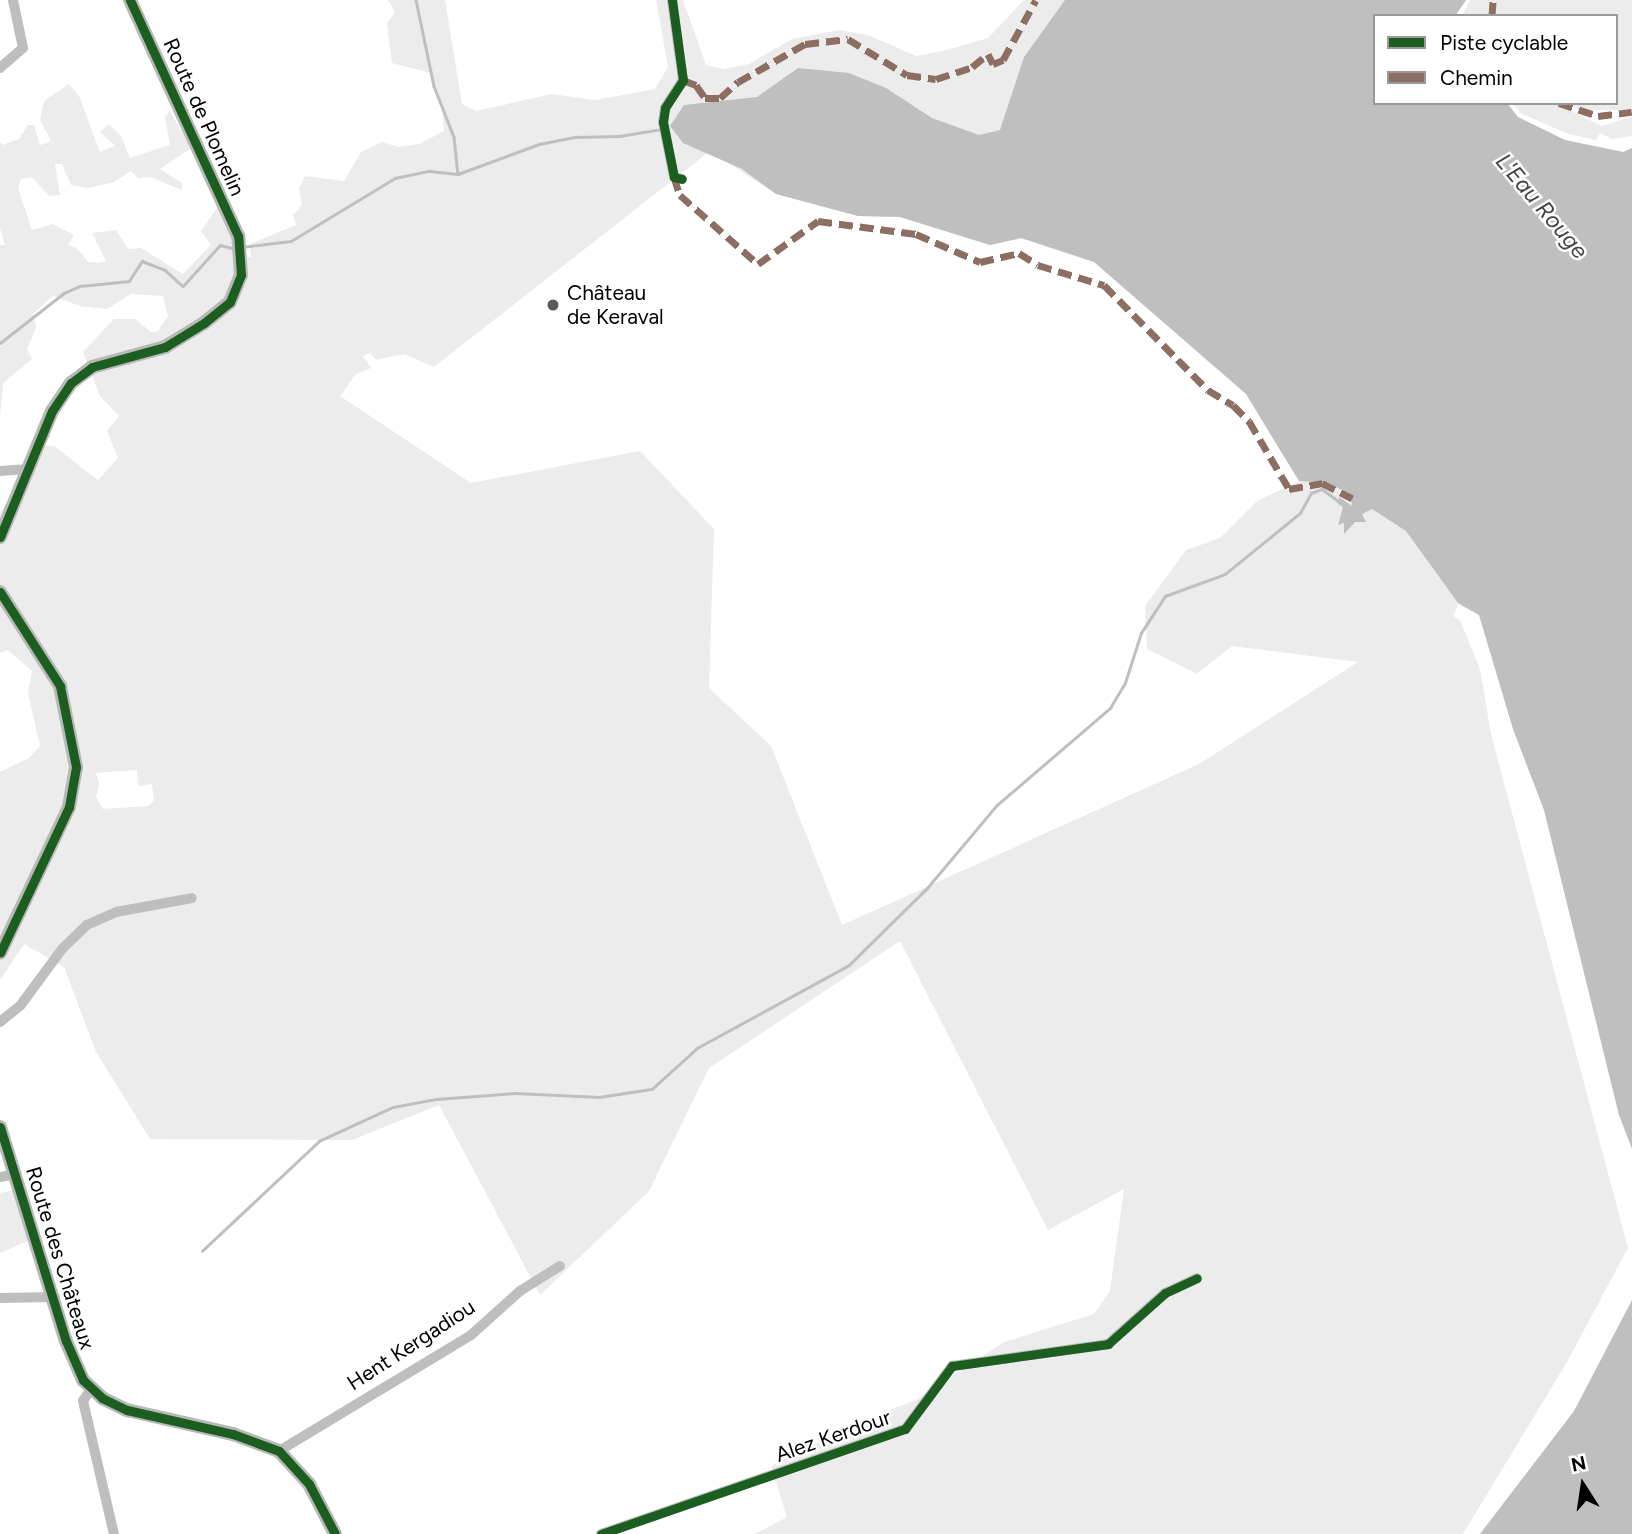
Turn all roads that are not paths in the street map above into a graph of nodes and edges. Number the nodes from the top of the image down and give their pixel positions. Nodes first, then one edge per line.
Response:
1 (13, 0) edge
2 (130, 0) edge
3 (672, 0) edge
4 (0, 68) edge
5 (682, 179) dead end
6 (29, 469) junction
7 (0, 471) edge
8 (0, 537) edge
9 (0, 592) edge
10 (192, 898) dead end
11 (0, 953) edge
12 (0, 1022) edge
13 (0, 1127) edge
14 (17, 1174) junction
15 (0, 1177) edge
16 (560, 1266) dead end
17 (1197, 1278) dead end
18 (55, 1297) junction
19 (0, 1298) edge
20 (91, 1389) junction
21 (279, 1451) junction
22 (114, 1534) edge
23 (335, 1534) edge
24 (601, 1534) edge

1 - 4 street
2 - 6 street, Route de Plomelin
3 - 5 street
6 - 7 street
6 - 8 street
9 - 11 street
10 - 12 street
13 - 14 street, Route des Châteaux
14 - 15 street
14 - 18 street, Route des Châteaux
16 - 21 street, Hent Kergadiou
17 - 24 street, Alez Kerdour
18 - 19 street
18 - 20 street, Route des Châteaux
20 - 21 street, Route des Châteaux
20 - 22 street
21 - 23 street, Route des Châteaux

